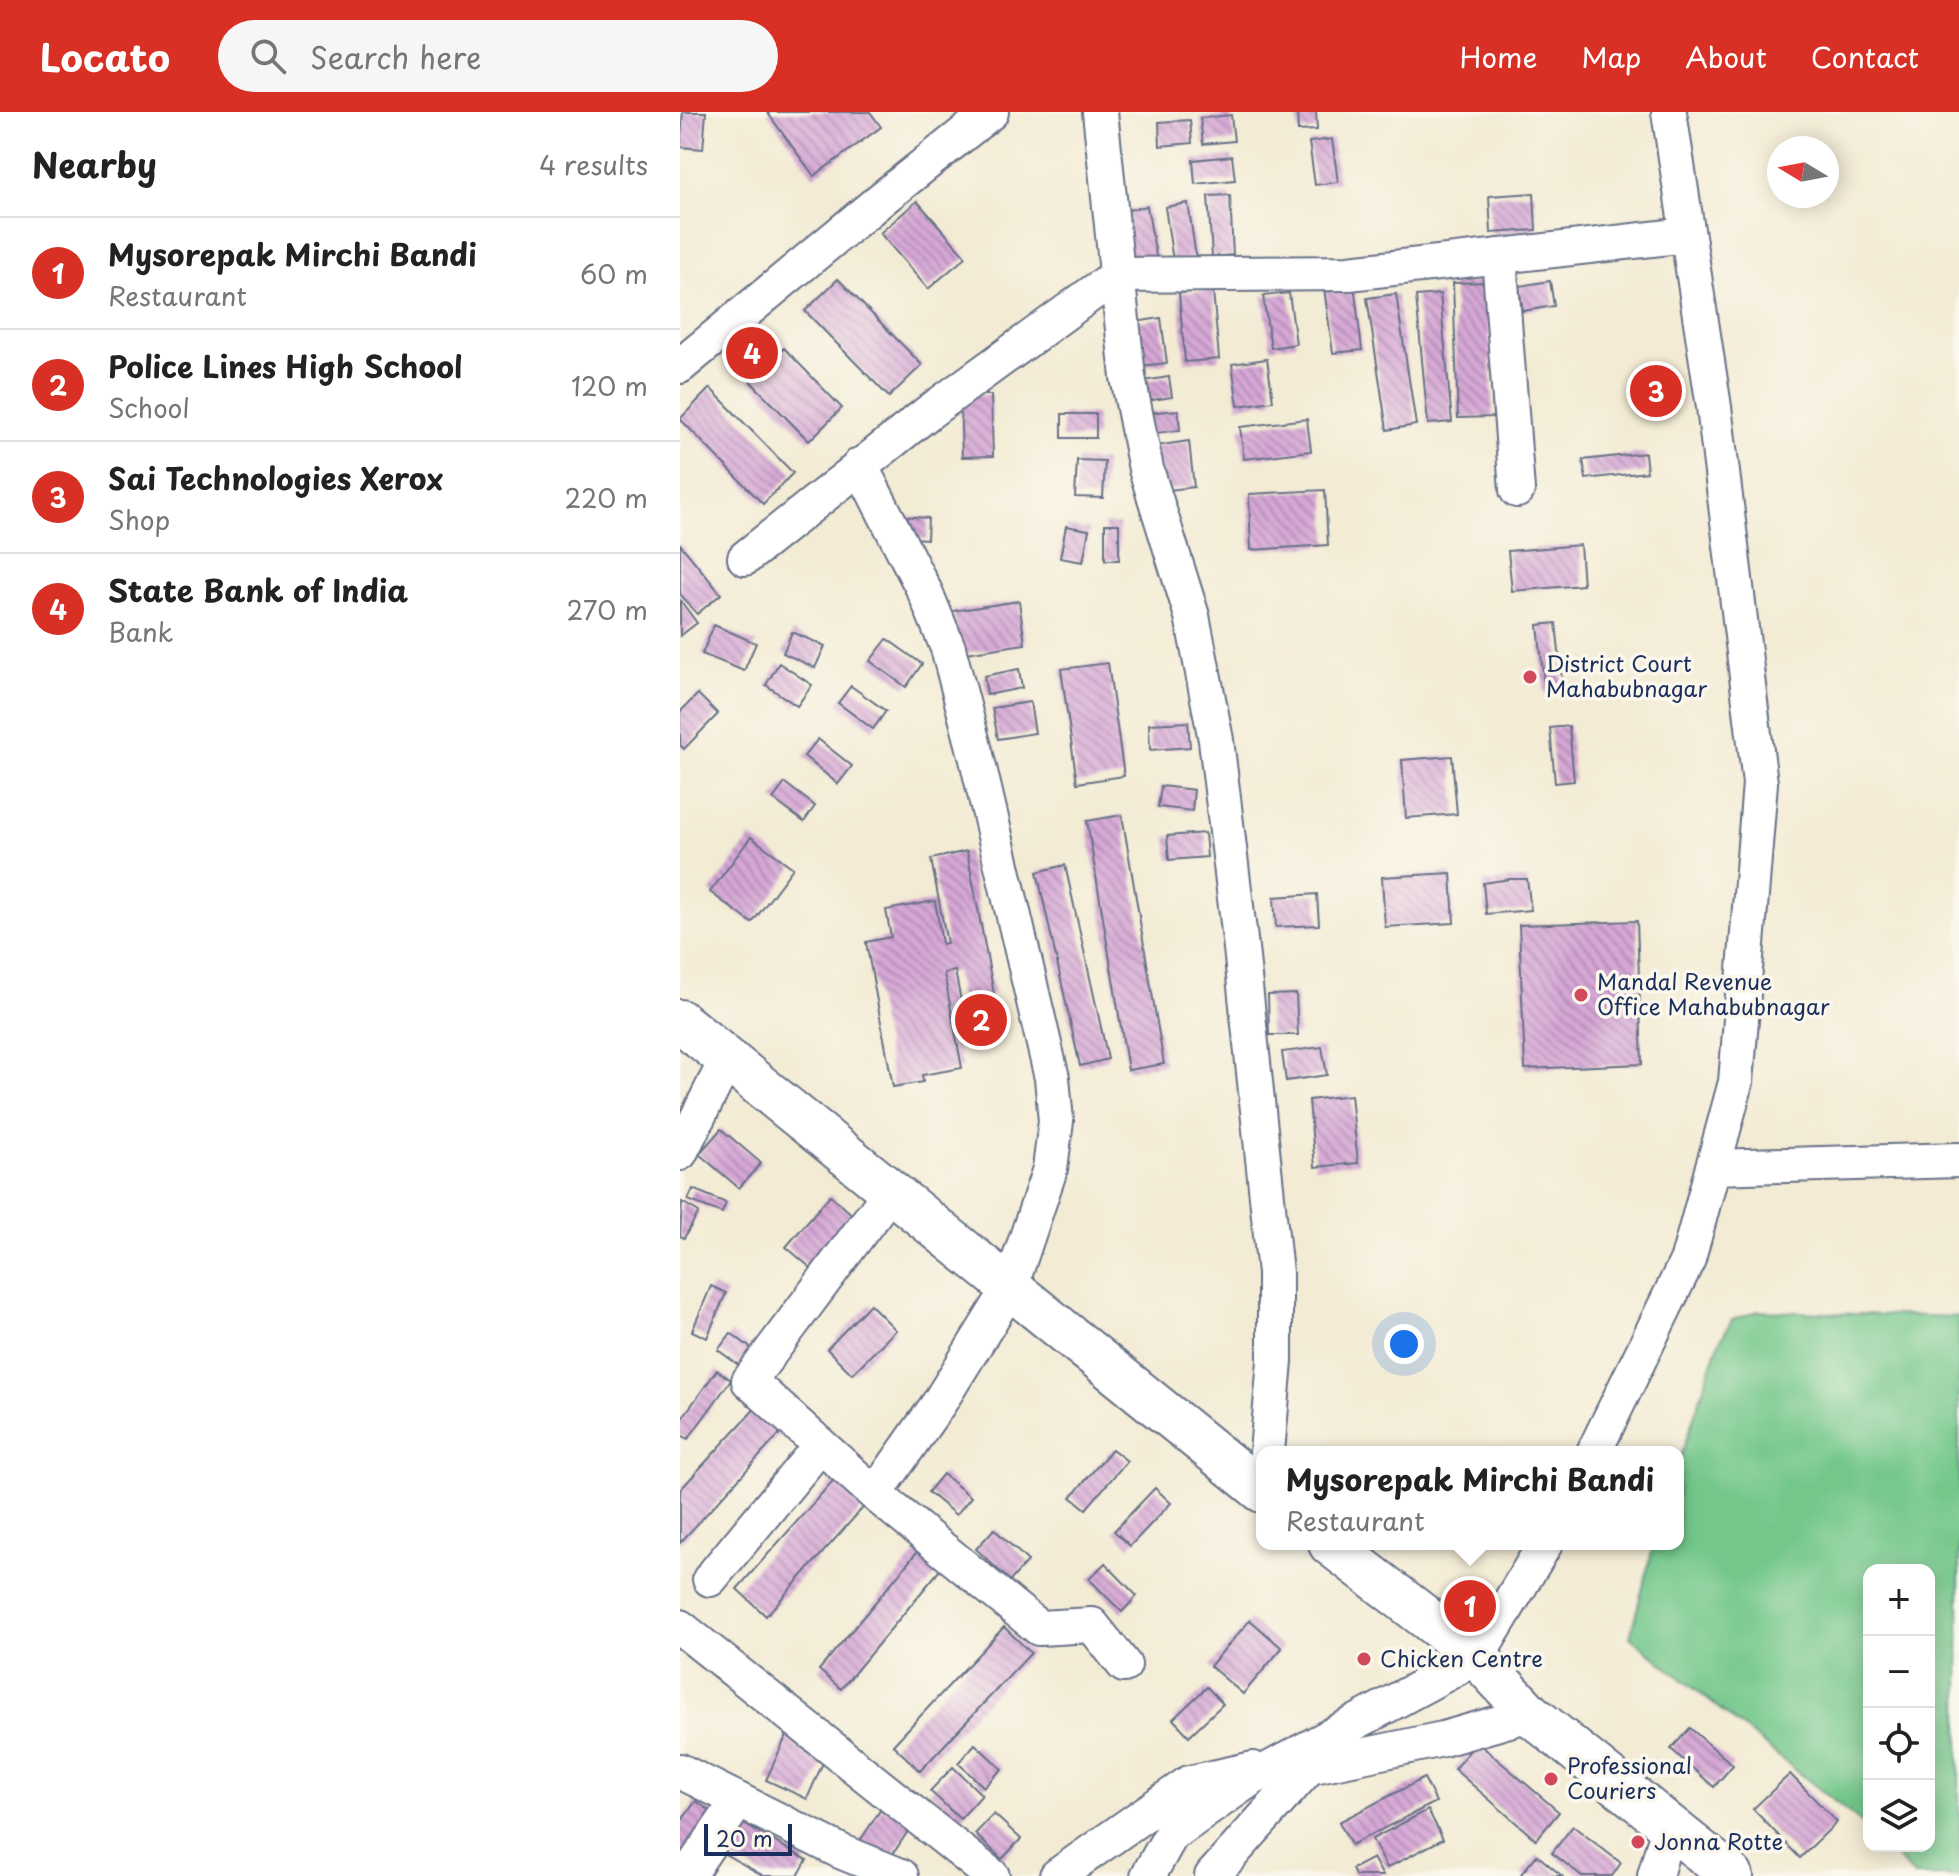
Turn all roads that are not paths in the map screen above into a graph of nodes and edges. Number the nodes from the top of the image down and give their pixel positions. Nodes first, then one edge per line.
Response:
1 (991, 112) edge
2 (1100, 112) edge
3 (1669, 112) edge
4 (1687, 235) junction
5 (1499, 256) junction
6 (1117, 275) junction
7 (680, 366) edge
8 (860, 465) junction
9 (1517, 490) dead end
10 (745, 558) dead end
11 (680, 1021) edge
12 (727, 1059) junction
13 (680, 1153) edge
14 (1959, 1160) edge
15 (1713, 1167) junction
16 (891, 1191) junction
17 (1010, 1288) junction
18 (820, 1446) junction
19 (1268, 1446) edge
20 (1597, 1446) edge
21 (1256, 1486) edge
22 (875, 1494) junction
23 (1338, 1550) edge
24 (1541, 1550) edge
25 (710, 1579) dead end
26 (680, 1627) edge
27 (1477, 1657) junction
28 (1124, 1665) dead end
29 (1530, 1714) junction
30 (1280, 1763) junction
31 (680, 1771) edge
32 (738, 1801) junction
33 (1669, 1826) junction
34 (832, 1864) edge
35 (687, 1876) edge
36 (901, 1876) edge
37 (992, 1876) edge
38 (1057, 1876) edge
39 (1148, 1876) edge
40 (1212, 1876) edge
41 (1655, 1876) edge
42 (1732, 1876) edge

1 - 7 street
2 - 6 street
3 - 4 street
4 - 5 street
4 - 15 street
5 - 6 street
5 - 9 street
6 - 8 street
6 - 19 street
8 - 10 street
8 - 17 street
11 - 12 main road
12 - 13 street
12 - 16 main road
14 - 15 street
15 - 20 street
16 - 17 main road
16 - 18 street
17 - 21 main road
17 - 22 street
18 - 22 street
18 - 25 street
22 - 28 street
23 - 27 main road
24 - 27 street
26 - 37 street
27 - 29 main road
27 - 30 street
29 - 33 main road
29 - 40 street
30 - 38 street
30 - 39 street
31 - 32 street
32 - 34 street
32 - 35 street
33 - 41 street
33 - 42 main road
34 - 36 street

